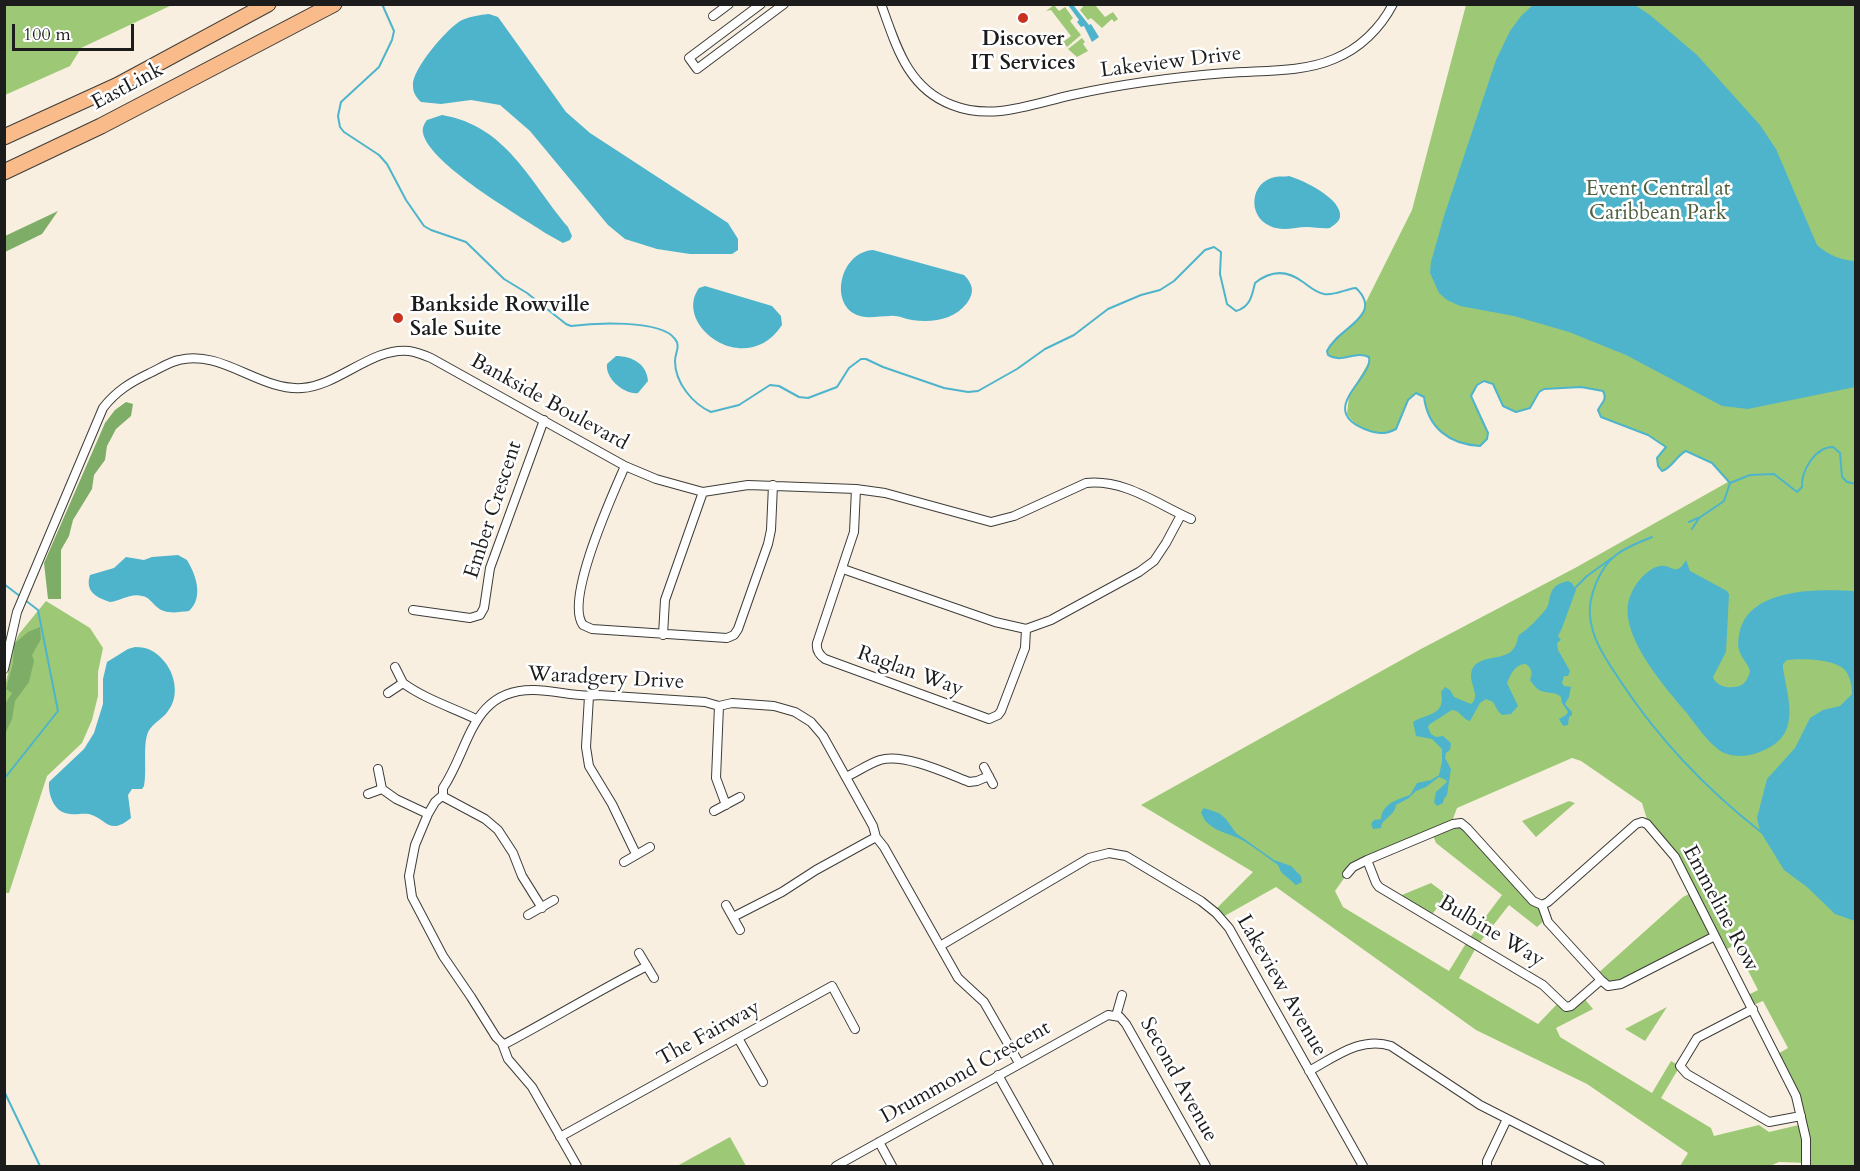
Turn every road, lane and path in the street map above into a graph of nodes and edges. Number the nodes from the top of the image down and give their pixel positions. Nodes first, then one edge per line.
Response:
1 (268, 4) edge
2 (334, 4) edge
3 (729, 4) edge
4 (761, 4) edge
5 (784, 4) edge
6 (881, 4) edge
7 (1393, 4) edge
8 (713, 16) dead end
9 (740, 20) junction
10 (748, 31) junction
11 (4, 137) edge
12 (4, 172) edge
13 (544, 420) junction
14 (625, 466) junction
15 (773, 485) junction
16 (856, 489) junction
17 (703, 492) junction
18 (1180, 514) junction
19 (1191, 519) dead end
20 (843, 569) junction
21 (413, 610) dead end
22 (1026, 628) junction
23 (663, 635) junction
24 (5, 668) edge
25 (394, 668) dead end
26 (403, 684) junction
27 (388, 693) dead end
28 (589, 696) junction
29 (719, 706) junction
30 (476, 719) junction
31 (984, 767) dead end
32 (378, 769) dead end
33 (988, 776) junction
34 (846, 777) junction
35 (993, 784) dead end
36 (382, 789) junction
37 (368, 794) dead end
38 (442, 796) junction
39 (740, 797) dead end
40 (726, 805) junction
41 (714, 812) dead end
42 (428, 814) junction
43 (876, 837) junction
44 (650, 847) dead end
45 (636, 854) junction
46 (1366, 860) junction
47 (624, 862) dead end
48 (1347, 874) dead end
49 (554, 900) dead end
50 (726, 905) dead end
51 (1542, 905) junction
52 (542, 908) junction
53 (528, 915) dead end
54 (733, 917) junction
55 (740, 930) dead end
56 (1715, 936) junction
57 (940, 946) junction
58 (639, 953) dead end
59 (647, 966) junction
60 (654, 978) dead end
61 (1601, 980) junction
62 (1122, 994) dead end
63 (1753, 1009) junction
64 (1116, 1016) junction
65 (855, 1029) dead end
66 (738, 1038) junction
67 (503, 1045) junction
68 (1019, 1063) junction
69 (1309, 1071) junction
70 (998, 1075) junction
71 (763, 1082) dead end
72 (1801, 1116) junction
73 (1507, 1119) junction
74 (560, 1137) junction
75 (879, 1143) junction
76 (577, 1167) edge
77 (836, 1167) edge
78 (892, 1167) edge
79 (1049, 1167) edge
80 (1206, 1167) edge
81 (1363, 1167) edge
82 (1487, 1167) edge
83 (1600, 1167) edge
84 (1806, 1167) edge

1 - 11 highway, EastLink
2 - 12 highway, EastLink
3 - 8 street
4 - 9 street
5 - 10 street
6 - 7 street, Lakeview Drive
9 - 10 street
9 - 10 street
13 - 14 street, Bankside Boulevard
13 - 21 street, Ember Crescent
13 - 24 street, Bankside Boulevard
14 - 17 street, Bankside Boulevard
14 - 23 street
15 - 16 street, Bankside Boulevard
15 - 17 street, Bankside Boulevard
15 - 23 street
16 - 18 street, Bankside Boulevard
16 - 20 street
17 - 23 street
18 - 19 street, Bankside Boulevard
18 - 22 street
20 - 22 street
20 - 22 street, Raglan Way
25 - 26 street
26 - 27 street
26 - 30 street
28 - 29 street, Waradgery Drive
28 - 30 street, Waradgery Drive
28 - 45 street
29 - 34 street, Waradgery Drive
29 - 40 street
30 - 38 street, Waradgery Drive
31 - 33 street
32 - 36 street
33 - 34 street
33 - 35 street
34 - 43 street, Waradgery Drive
36 - 37 street
36 - 42 street
38 - 42 street, Waradgery Drive
38 - 52 street
39 - 40 street
40 - 41 street
42 - 67 street, Waradgery Drive
43 - 54 street
43 - 57 street, Waradgery Drive
44 - 45 street
45 - 47 street
46 - 48 street
46 - 51 street
46 - 61 street, Bulbine Way
49 - 52 street
50 - 54 street
51 - 56 street, Emmeline Row
51 - 61 street
52 - 53 street
54 - 55 street
56 - 61 street
56 - 63 street, Emmeline Row
57 - 68 street, Waradgery Drive
57 - 69 street, Lakeview Avenue
58 - 59 street
59 - 60 street
59 - 67 street
62 - 64 street
63 - 72 street, Emmeline Row
63 - 72 street
64 - 68 street, Drummond Crescent
64 - 80 street, Second Avenue
65 - 66 street, The Fairway
66 - 71 street
66 - 74 street, The Fairway
67 - 74 street, Waradgery Drive
68 - 70 street, Drummond Crescent
69 - 73 street
69 - 81 street, Lakeview Avenue
70 - 75 street, Drummond Crescent
70 - 79 street
72 - 84 street, Emmeline Row
73 - 82 street
73 - 83 street
74 - 76 street, Waradgery Drive
75 - 77 street, Drummond Crescent
75 - 78 street

